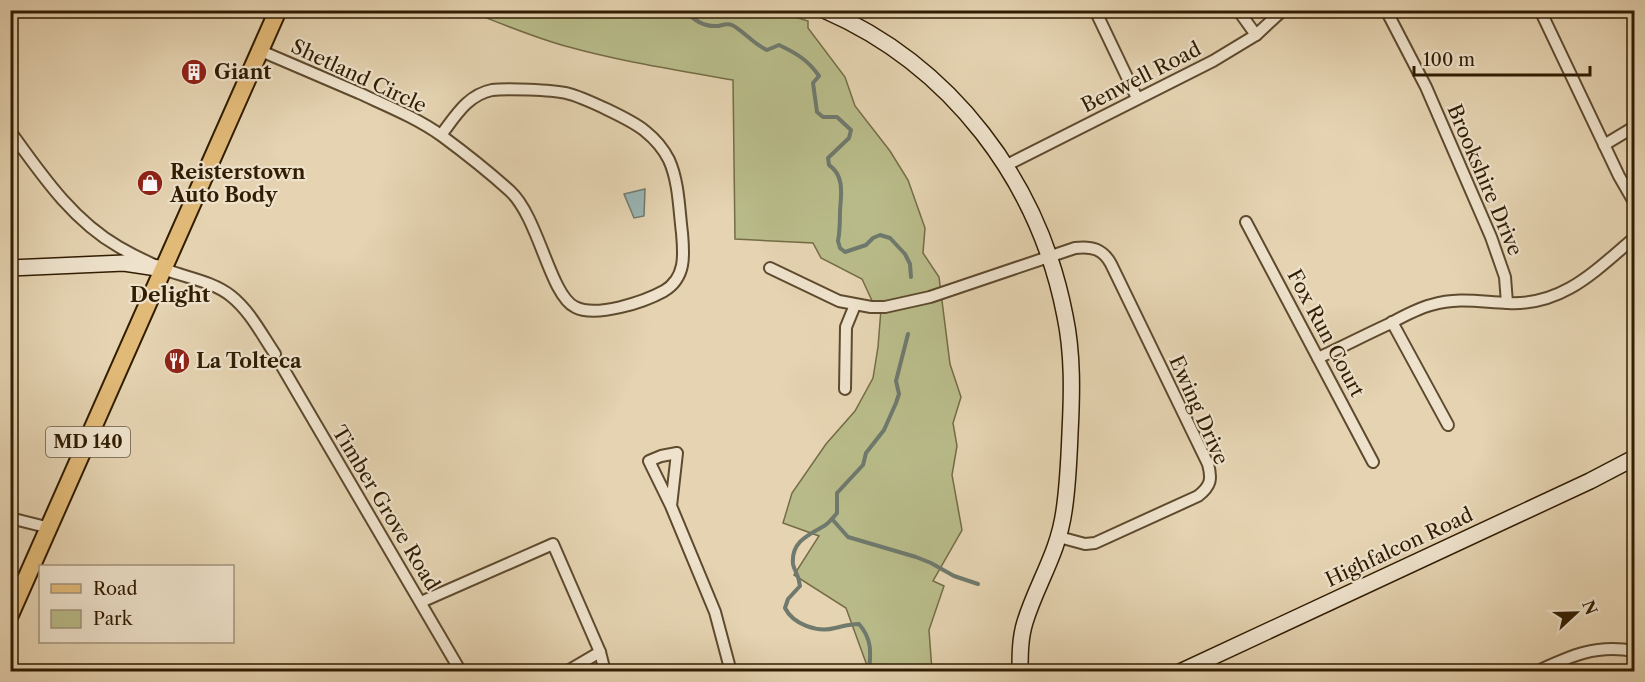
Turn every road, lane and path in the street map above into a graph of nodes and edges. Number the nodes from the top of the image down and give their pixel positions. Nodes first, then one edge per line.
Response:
1 (278, 10) edge
2 (824, 10) edge
3 (1095, 10) edge
4 (1238, 10) edge
5 (1283, 10) edge
6 (1386, 10) edge
7 (1540, 10) edge
8 (846, 15) edge
9 (1256, 35) junction
10 (261, 51) junction
11 (1137, 98) junction
12 (1635, 127) edge
13 (10, 131) edge
14 (441, 135) junction
15 (1605, 145) junction
16 (1007, 165) junction
17 (1635, 202) edge
18 (1246, 222) dead end
19 (1635, 238) edge
20 (1050, 255) junction
21 (10, 268) edge
22 (770, 268) dead end
23 (164, 269) junction
24 (1507, 303) junction
25 (855, 304) junction
26 (1392, 322) junction
27 (1318, 358) junction
28 (845, 388) dead end
29 (1448, 425) dead end
30 (1635, 458) edge
31 (1373, 462) dead end
32 (671, 506) junction
33 (10, 518) edge
34 (50, 528) junction
35 (1059, 537) junction
36 (421, 602) junction
37 (10, 615) edge
38 (1635, 651) edge
39 (600, 652) junction
40 (461, 672) edge
41 (566, 672) edge
42 (605, 672) edge
43 (731, 672) edge
44 (1020, 672) edge
45 (1180, 672) edge
46 (1536, 672) edge

1 - 10 main road, MD 140
2 - 8 street
3 - 11 street
4 - 9 street
5 - 9 street, Benwell Road
6 - 24 street, Brookshire Drive
7 - 15 street
8 - 16 street
9 - 11 street, Benwell Road
10 - 14 street, Shetland Circle
10 - 23 main road, MD 140
11 - 16 street, Benwell Road
12 - 15 street
13 - 23 street, Timber Grove Road
14 - 14 street, Shetland Circle
15 - 17 street
16 - 20 street
18 - 27 street, Fox Run Court
19 - 24 street
20 - 25 street
20 - 35 street
20 - 35 street, Ewing Drive
21 - 23 street
22 - 25 street
23 - 34 main road, MD 140
23 - 36 street, Timber Grove Road
24 - 26 street
25 - 28 street
26 - 27 street
26 - 29 street
27 - 31 street, Fox Run Court
30 - 45 street, Highfalcon Road
32 - 32 street
32 - 43 street
33 - 34 street
34 - 37 main road, MD 140
35 - 44 street
36 - 39 street
36 - 40 street, Timber Grove Road
38 - 46 street
39 - 41 street
39 - 42 street

